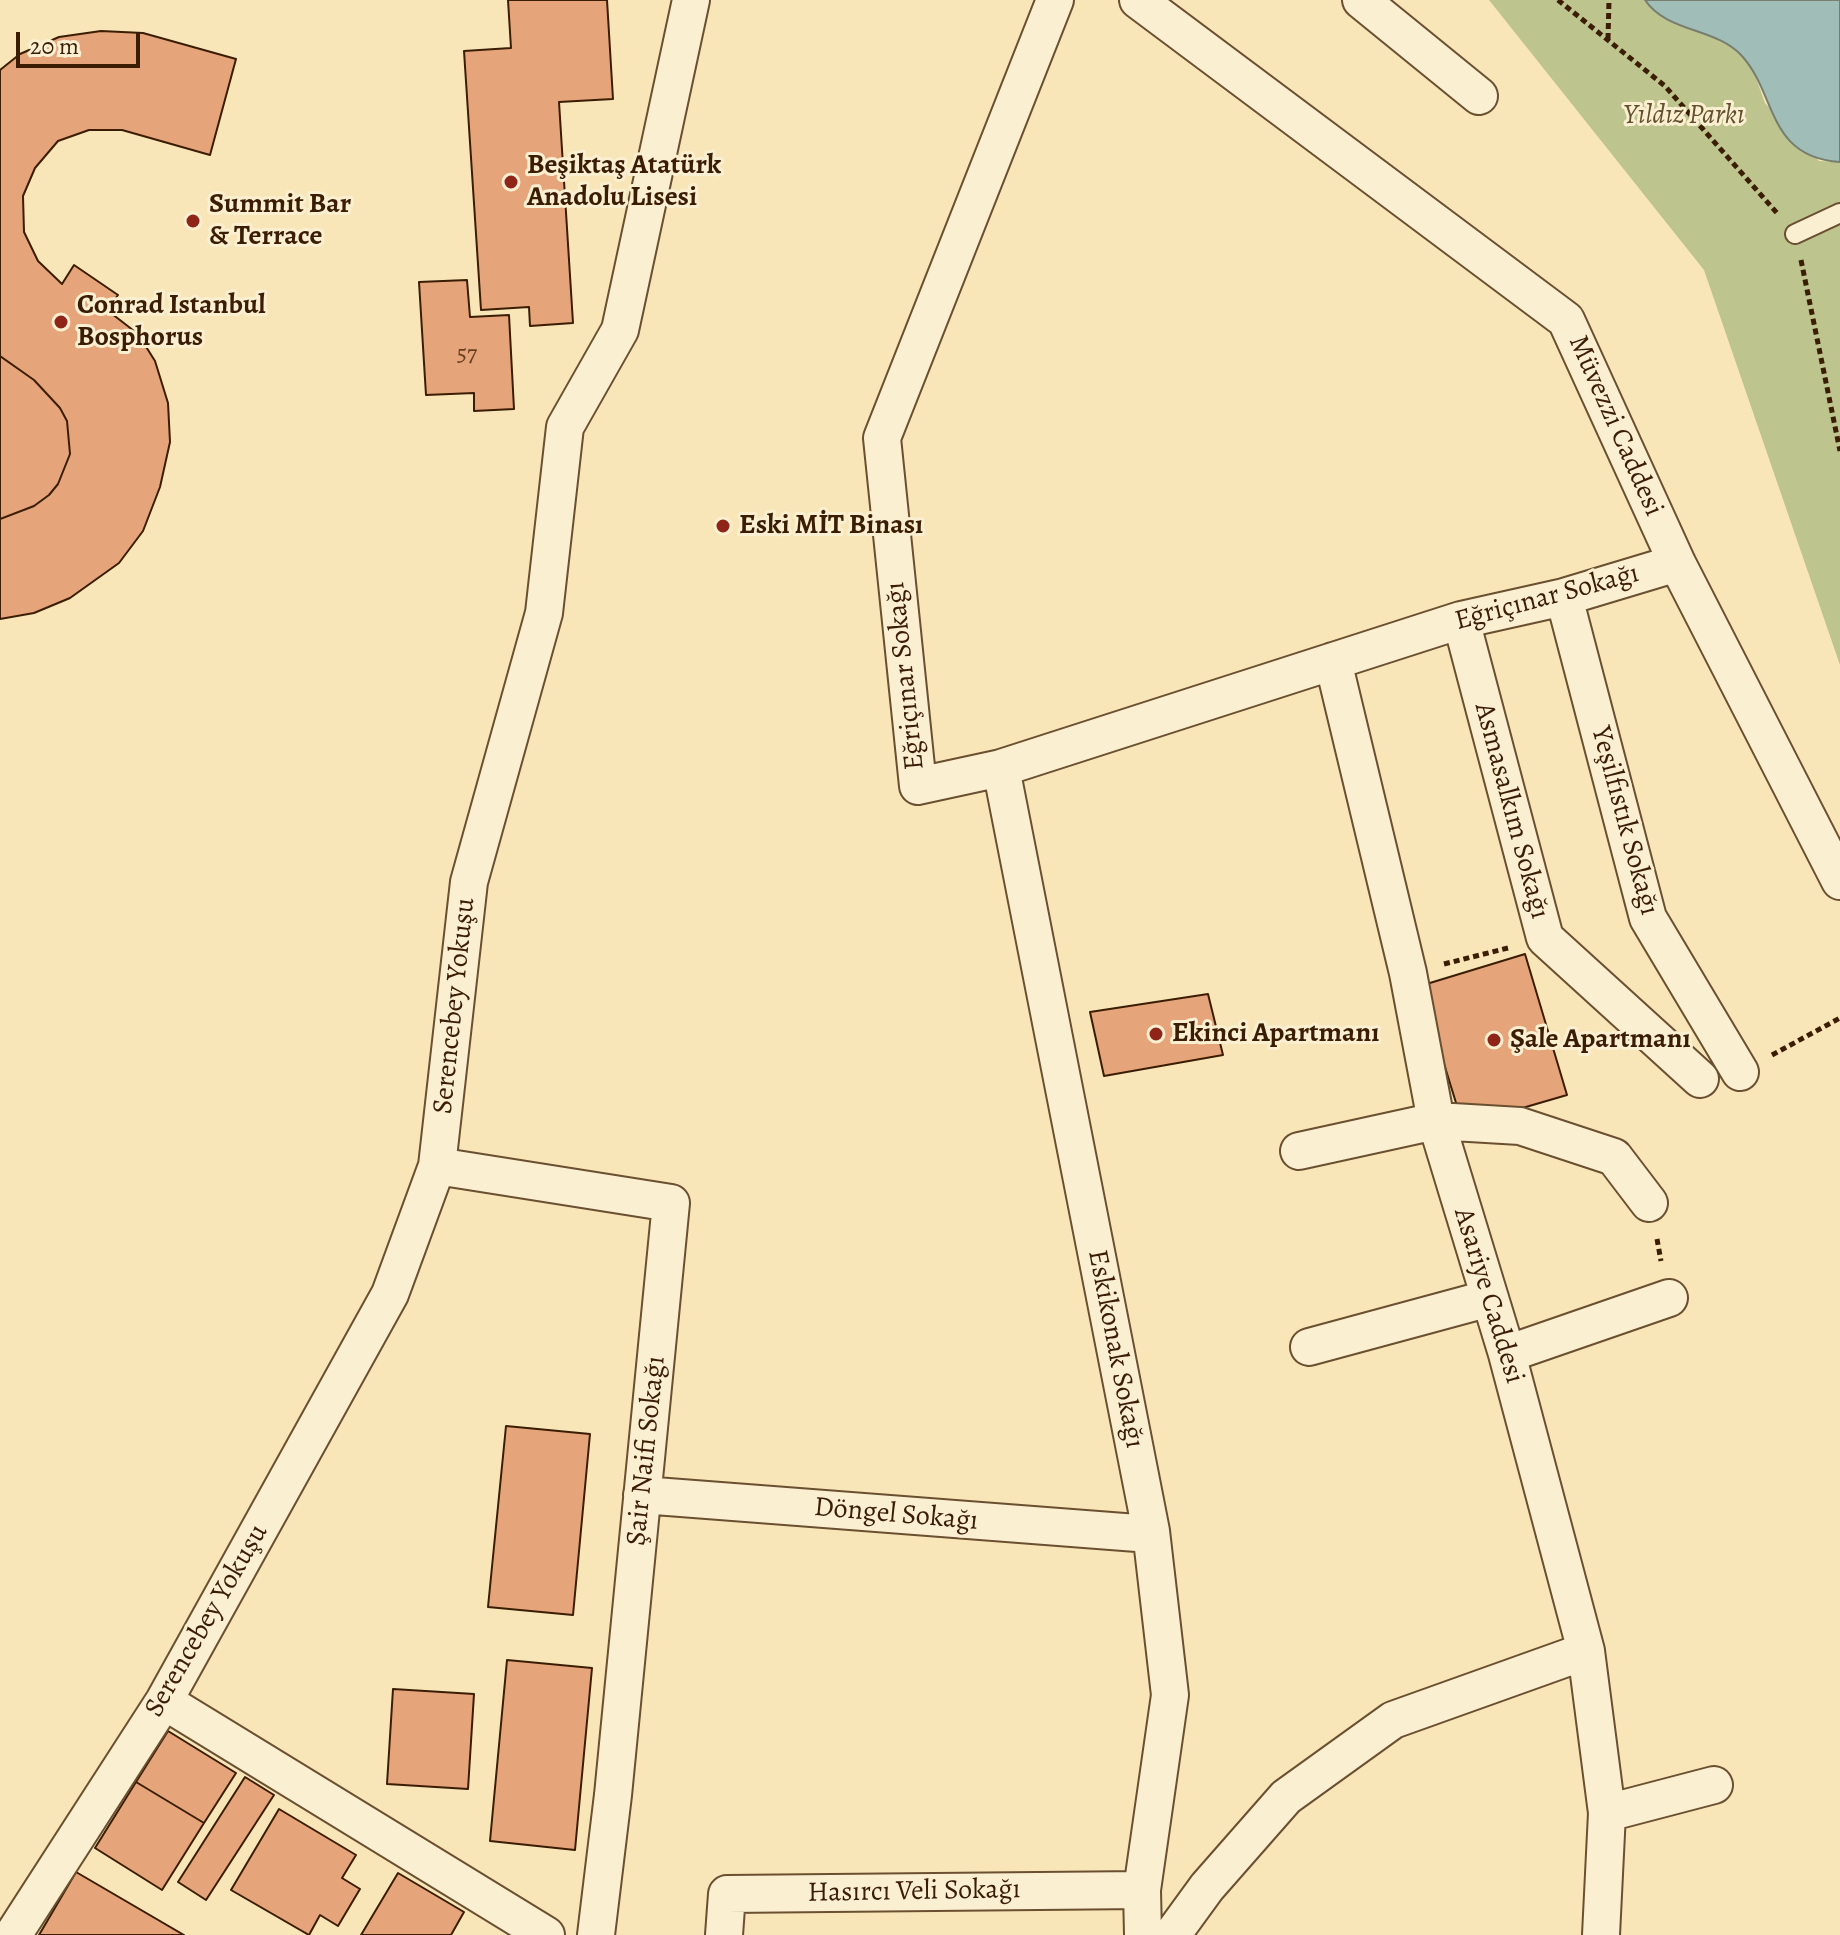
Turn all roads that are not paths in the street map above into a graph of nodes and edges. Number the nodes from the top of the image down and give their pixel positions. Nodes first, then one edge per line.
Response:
1 (691, 0) edge
2 (1055, 0) edge
3 (1138, 0) edge
4 (1361, 0) edge
5 (1479, 96) dead end
6 (1840, 213) edge
7 (1795, 234) road end
8 (1677, 563) junction
9 (1564, 597) junction
10 (1461, 620) junction
11 (1333, 661) junction
12 (1001, 768) junction
13 (1840, 881) edge
14 (1740, 1072) dead end
15 (1700, 1079) dead end
16 (1436, 1121) junction
17 (1299, 1151) dead end
18 (437, 1166) junction
19 (1649, 1203) road end
20 (1490, 1298) junction
21 (1669, 1298) road end
22 (1309, 1347) dead end
23 (1507, 1354) junction
24 (642, 1495) junction
25 (1150, 1534) junction
26 (1586, 1651) junction
27 (164, 1701) junction
28 (1714, 1785) dead end
29 (1607, 1813) junction
30 (1142, 1890) junction
31 (13, 1935) edge
32 (546, 1935) edge
33 (596, 1935) edge
34 (724, 1935) edge
35 (1143, 1935) edge
36 (1172, 1935) edge
37 (1601, 1935) edge

1 - 18 street, Serencebey Yokuşu
2 - 12 street, Eğriçınar Sokağı
3 - 8 street, Müvezzi Caddesi
4 - 5 street
6 - 7 lane
8 - 9 street, Eğriçınar Sokağı
8 - 13 street, Müvezzi Caddesi
9 - 10 street, Eğriçınar Sokağı
9 - 14 street, Yeşilfıstık Sokağı
10 - 11 street, Eğriçınar Sokağı
10 - 15 street, Asmasalkım Sokağı
11 - 12 street, Eğriçınar Sokağı
11 - 16 street, Asariye Caddesi
12 - 25 street, Eskikonak Sokağı
16 - 17 street
16 - 19 street
16 - 20 street, Asariye Caddesi
18 - 24 street, Şair Naifi Sokağı
18 - 27 street, Serencebey Yokuşu
20 - 22 street
20 - 23 street, Asariye Caddesi
21 - 23 street
23 - 26 street, Asariye Caddesi
24 - 25 street, Döngel Sokağı
24 - 33 street, Şair Naifi Sokağı
25 - 30 street, Eskikonak Sokağı
26 - 29 street, Asariye Caddesi
26 - 36 street
27 - 31 street, Serencebey Yokuşu
27 - 32 street
28 - 29 street
29 - 37 street, Asariye Caddesi
30 - 34 street, Hasırcı Veli Sokağı
30 - 35 street, Eskikonak Sokağı

